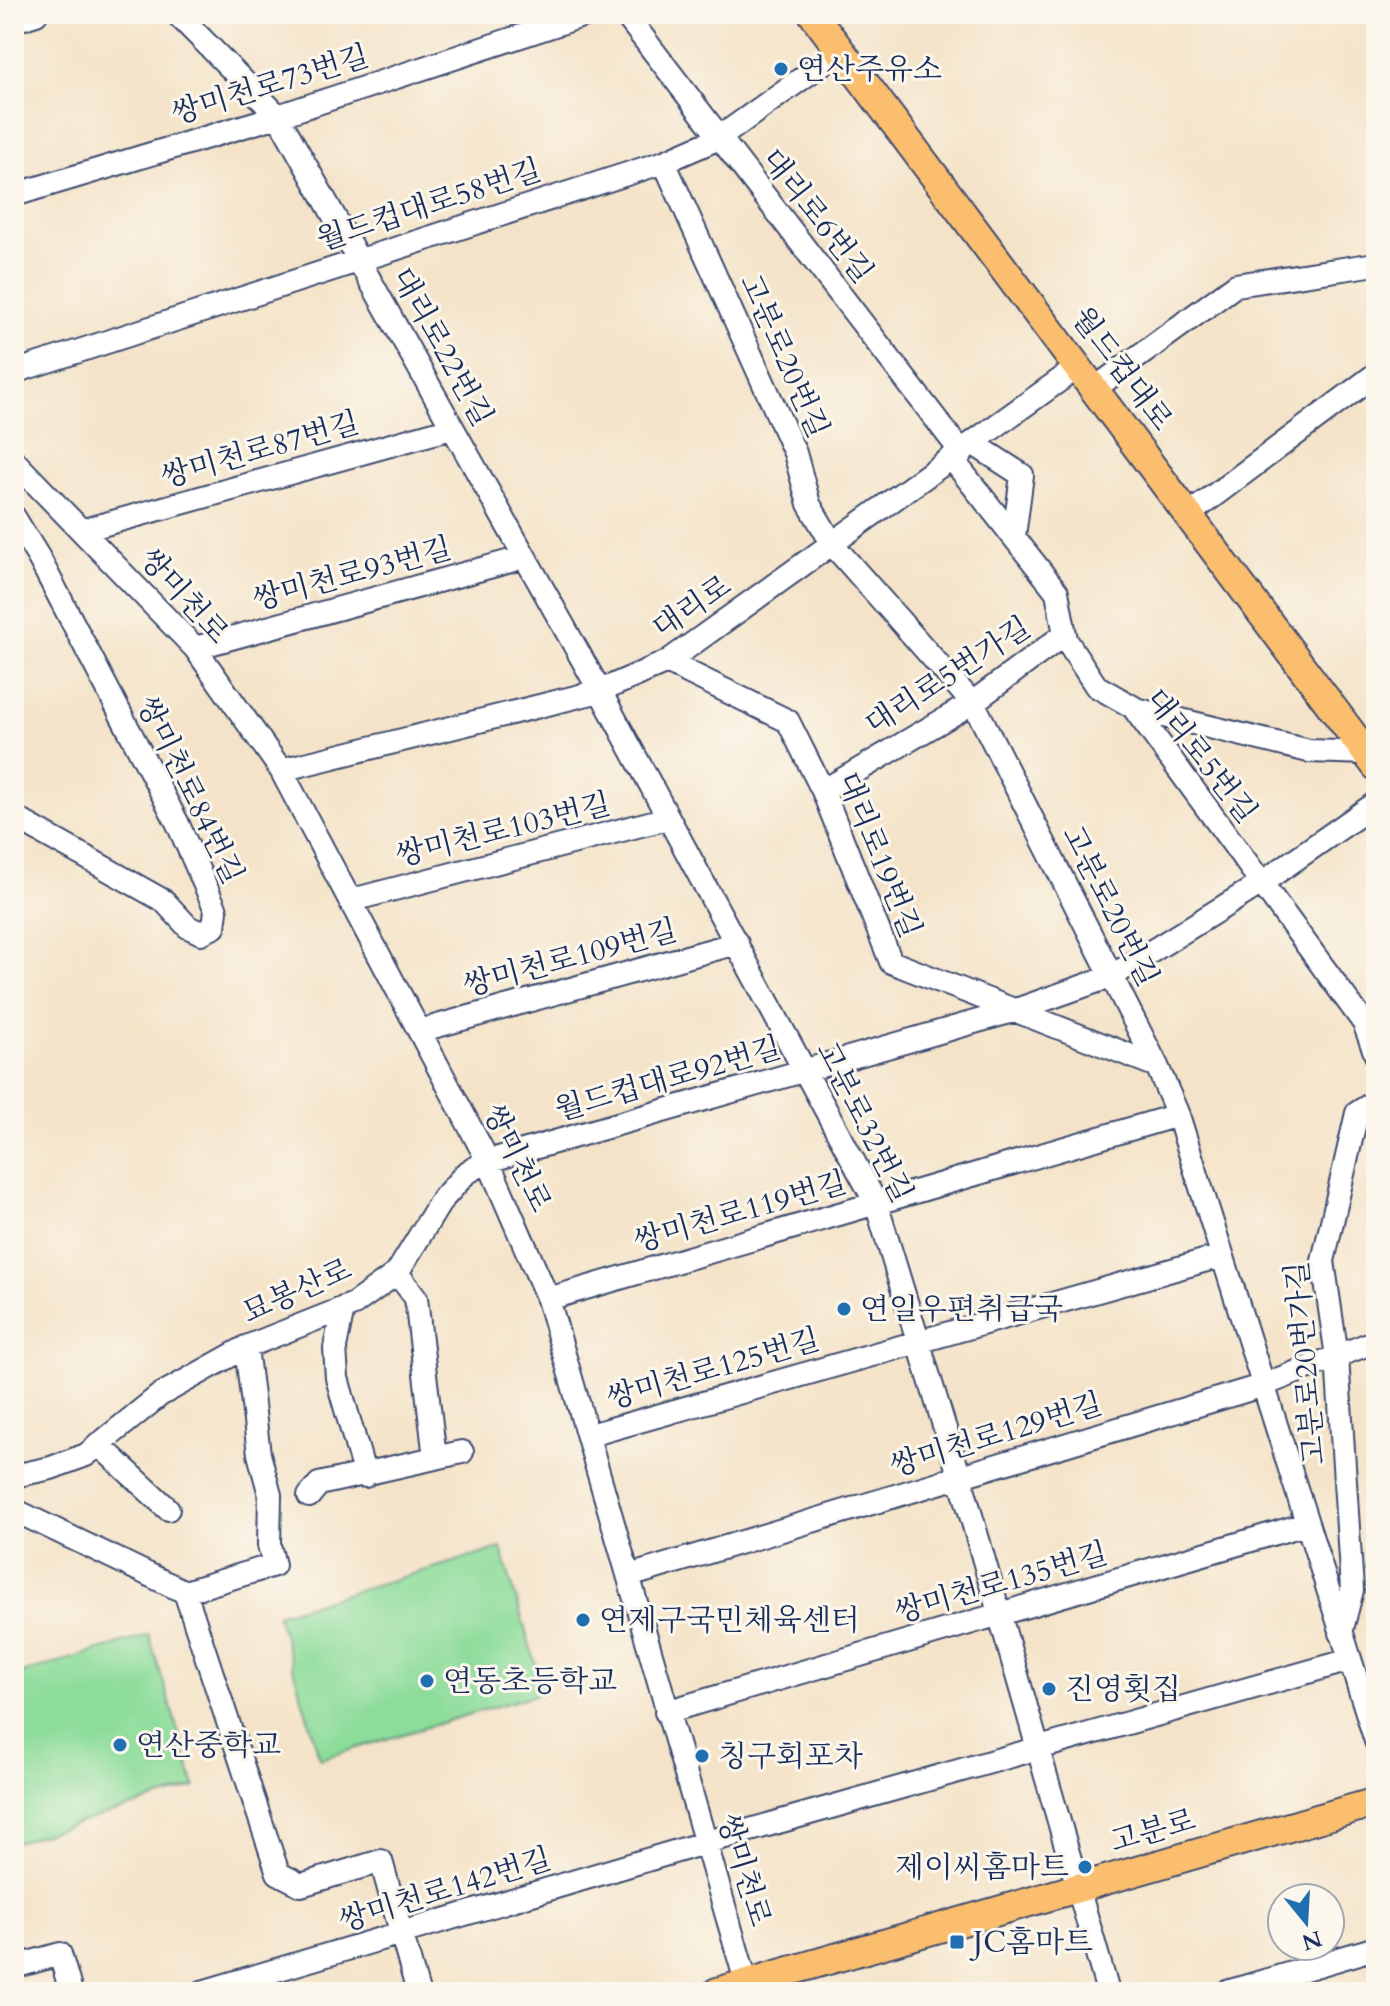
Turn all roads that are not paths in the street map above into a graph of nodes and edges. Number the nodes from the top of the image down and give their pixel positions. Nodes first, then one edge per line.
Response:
1 (36, 14) edge
2 (177, 14) edge
3 (588, 14) edge
4 (625, 14) edge
5 (813, 14) edge
6 (14, 21) edge
7 (840, 51) junction
8 (278, 116) junction
9 (719, 138) junction
10 (664, 162) junction
11 (14, 195) edge
12 (359, 259) junction
13 (1376, 264) edge
14 (14, 372) edge
15 (1376, 374) edge
16 (1086, 378) junction
17 (452, 428) junction
18 (963, 452) junction
19 (14, 461) edge
20 (1188, 515) junction
21 (14, 517) edge
22 (84, 530) junction
23 (1014, 536) junction
24 (833, 545) junction
25 (525, 557) junction
26 (1065, 634) junction
27 (195, 648) junction
28 (667, 662) junction
29 (600, 691) junction
30 (972, 703) junction
31 (1135, 709) junction
32 (1371, 759) edge
33 (281, 770) junction
34 (823, 791) junction
35 (1376, 803) edge
36 (14, 817) edge
37 (668, 818) junction
38 (1260, 884) junction
39 (352, 900) junction
40 (737, 943) junction
41 (1112, 976) junction
42 (1013, 1011) junction
43 (419, 1031) junction
44 (1376, 1055) edge
45 (1157, 1066) junction
46 (806, 1072) junction
47 (1376, 1101) edge
48 (1178, 1115) junction
49 (488, 1161) junction
50 (876, 1203) junction
51 (1221, 1256) junction
52 (397, 1273) junction
53 (548, 1299) junction
54 (343, 1308) junction
55 (1376, 1341) edge
56 (919, 1342) junction
57 (246, 1347) junction
58 (1337, 1357) junction
59 (1261, 1386) junction
60 (590, 1435) junction
61 (98, 1444) junction
62 (462, 1452) dead end
63 (435, 1458) junction
64 (14, 1476) edge
65 (365, 1476) junction
66 (960, 1477) junction
67 (309, 1496) dead end
68 (168, 1509) dead end
69 (14, 1510) edge
70 (1306, 1524) junction
71 (629, 1576) junction
72 (185, 1592) junction
73 (998, 1615) junction
74 (1341, 1633) junction
75 (1350, 1660) junction
76 (666, 1712) junction
77 (1376, 1741) edge
78 (1038, 1748) junction
79 (1376, 1802) edge
80 (704, 1843) junction
81 (1077, 1888) junction
82 (402, 1935) junction
83 (1376, 1948) edge
84 (14, 1967) edge
85 (747, 1988) edge
86 (71, 1992) edge
87 (202, 1992) edge
88 (418, 1992) edge
89 (717, 1992) edge
90 (1108, 1992) edge
91 (1227, 1992) edge

1 - 6 street
2 - 8 street, 대리로22번길
3 - 8 street, 쌍미천로73번길
4 - 9 street, 대리로6번길
5 - 7 main road, 월드컵대로
7 - 9 street, 월드컵대로58번길
7 - 16 main road, 월드컵대로
8 - 11 street, 쌍미천로73번길
8 - 12 street, 대리로22번길
9 - 10 street, 월드컵대로58번길
9 - 18 street, 대리로6번길
10 - 12 street, 월드컵대로58번길
10 - 24 street, 고분로20번길
12 - 14 street, 월드컵대로58번길
12 - 17 street, 대리로22번길
13 - 16 street, 대리로
15 - 20 street
16 - 18 street, 대리로
16 - 20 main road, 월드컵대로
17 - 22 street, 쌍미천로87번길
17 - 25 street, 대리로22번길
18 - 23 street, 대리로5번길
18 - 23 street
18 - 24 street, 대리로
19 - 22 street, 쌍미천로
20 - 32 main road, 월드컵대로
21 - 36 street, 쌍미천로84번길
22 - 27 street, 쌍미천로
23 - 26 street, 대리로5번길
24 - 28 street, 대리로
24 - 30 street, 고분로20번길
25 - 27 street, 쌍미천로93번길
25 - 29 street, 대리로22번길
26 - 30 street, 대리로5번가길
26 - 31 street, 대리로5번길
27 - 33 street, 쌍미천로
28 - 29 street, 대리로
28 - 34 street, 대리로19번길
29 - 33 street, 대리로
29 - 37 street, 고분로32번길
30 - 34 street, 대리로5번가길
30 - 41 street, 고분로20번길
31 - 32 street
31 - 38 street, 대리로5번길
33 - 39 street, 쌍미천로
34 - 42 street, 대리로19번길
35 - 38 street, 월드컵대로92번길
37 - 39 street, 쌍미천로103번길
37 - 40 street, 고분로32번길
38 - 41 street, 월드컵대로92번길
38 - 44 street, 대리로5번길
39 - 43 street, 쌍미천로
40 - 43 street, 쌍미천로109번길
40 - 46 street, 고분로32번길
41 - 42 street, 월드컵대로92번길
41 - 45 street, 고분로20번길
42 - 45 street, 대리로19번길
42 - 46 street, 월드컵대로92번길
43 - 49 street, 쌍미천로
45 - 48 street, 고분로20번길
46 - 49 street, 월드컵대로92번길
46 - 50 street, 고분로32번길
47 - 58 street, 고분로20번가길
48 - 50 street, 쌍미천로119번길
48 - 51 street, 고분로20번길
49 - 52 street, 묘봉산로
49 - 53 street, 쌍미천로
50 - 53 street, 쌍미천로119번길
50 - 56 street, 고분로32번길
51 - 56 street, 쌍미천로125번길
51 - 59 street, 고분로20번길
52 - 54 street, 묘봉산로
52 - 63 street
53 - 60 street, 쌍미천로
54 - 57 street, 묘봉산로
54 - 65 street
55 - 58 street, 쌍미천로129번길
56 - 60 street, 쌍미천로125번길
56 - 66 street, 고분로32번길
57 - 61 street, 묘봉산로
57 - 72 street
58 - 59 street, 쌍미천로129번길
58 - 74 street, 고분로20번가길
59 - 66 street, 쌍미천로129번길
59 - 70 street, 고분로20번길
60 - 71 street, 쌍미천로
61 - 64 street, 묘봉산로
61 - 68 street
62 - 63 street
63 - 65 street
65 - 67 street
66 - 71 street, 쌍미천로129번길
66 - 73 street, 고분로32번길
69 - 72 street
70 - 73 street, 쌍미천로135번길
70 - 74 street, 고분로20번길
71 - 76 street, 쌍미천로
72 - 82 street
73 - 76 street, 쌍미천로135번길
73 - 78 street, 고분로32번길
74 - 75 street, 고분로20번길
75 - 77 street, 고분로20번길
75 - 78 street, 쌍미천로142번길
76 - 80 street, 쌍미천로
78 - 80 street, 쌍미천로142번길
78 - 81 street, 고분로32번길
79 - 81 main road, 고분로
80 - 82 street, 쌍미천로142번길
80 - 85 street, 쌍미천로
81 - 85 main road, 고분로
81 - 90 street, 고분로32번길
82 - 87 street, 쌍미천로142번길
82 - 88 street
83 - 91 street
84 - 86 street
85 - 89 main road, 고분로

